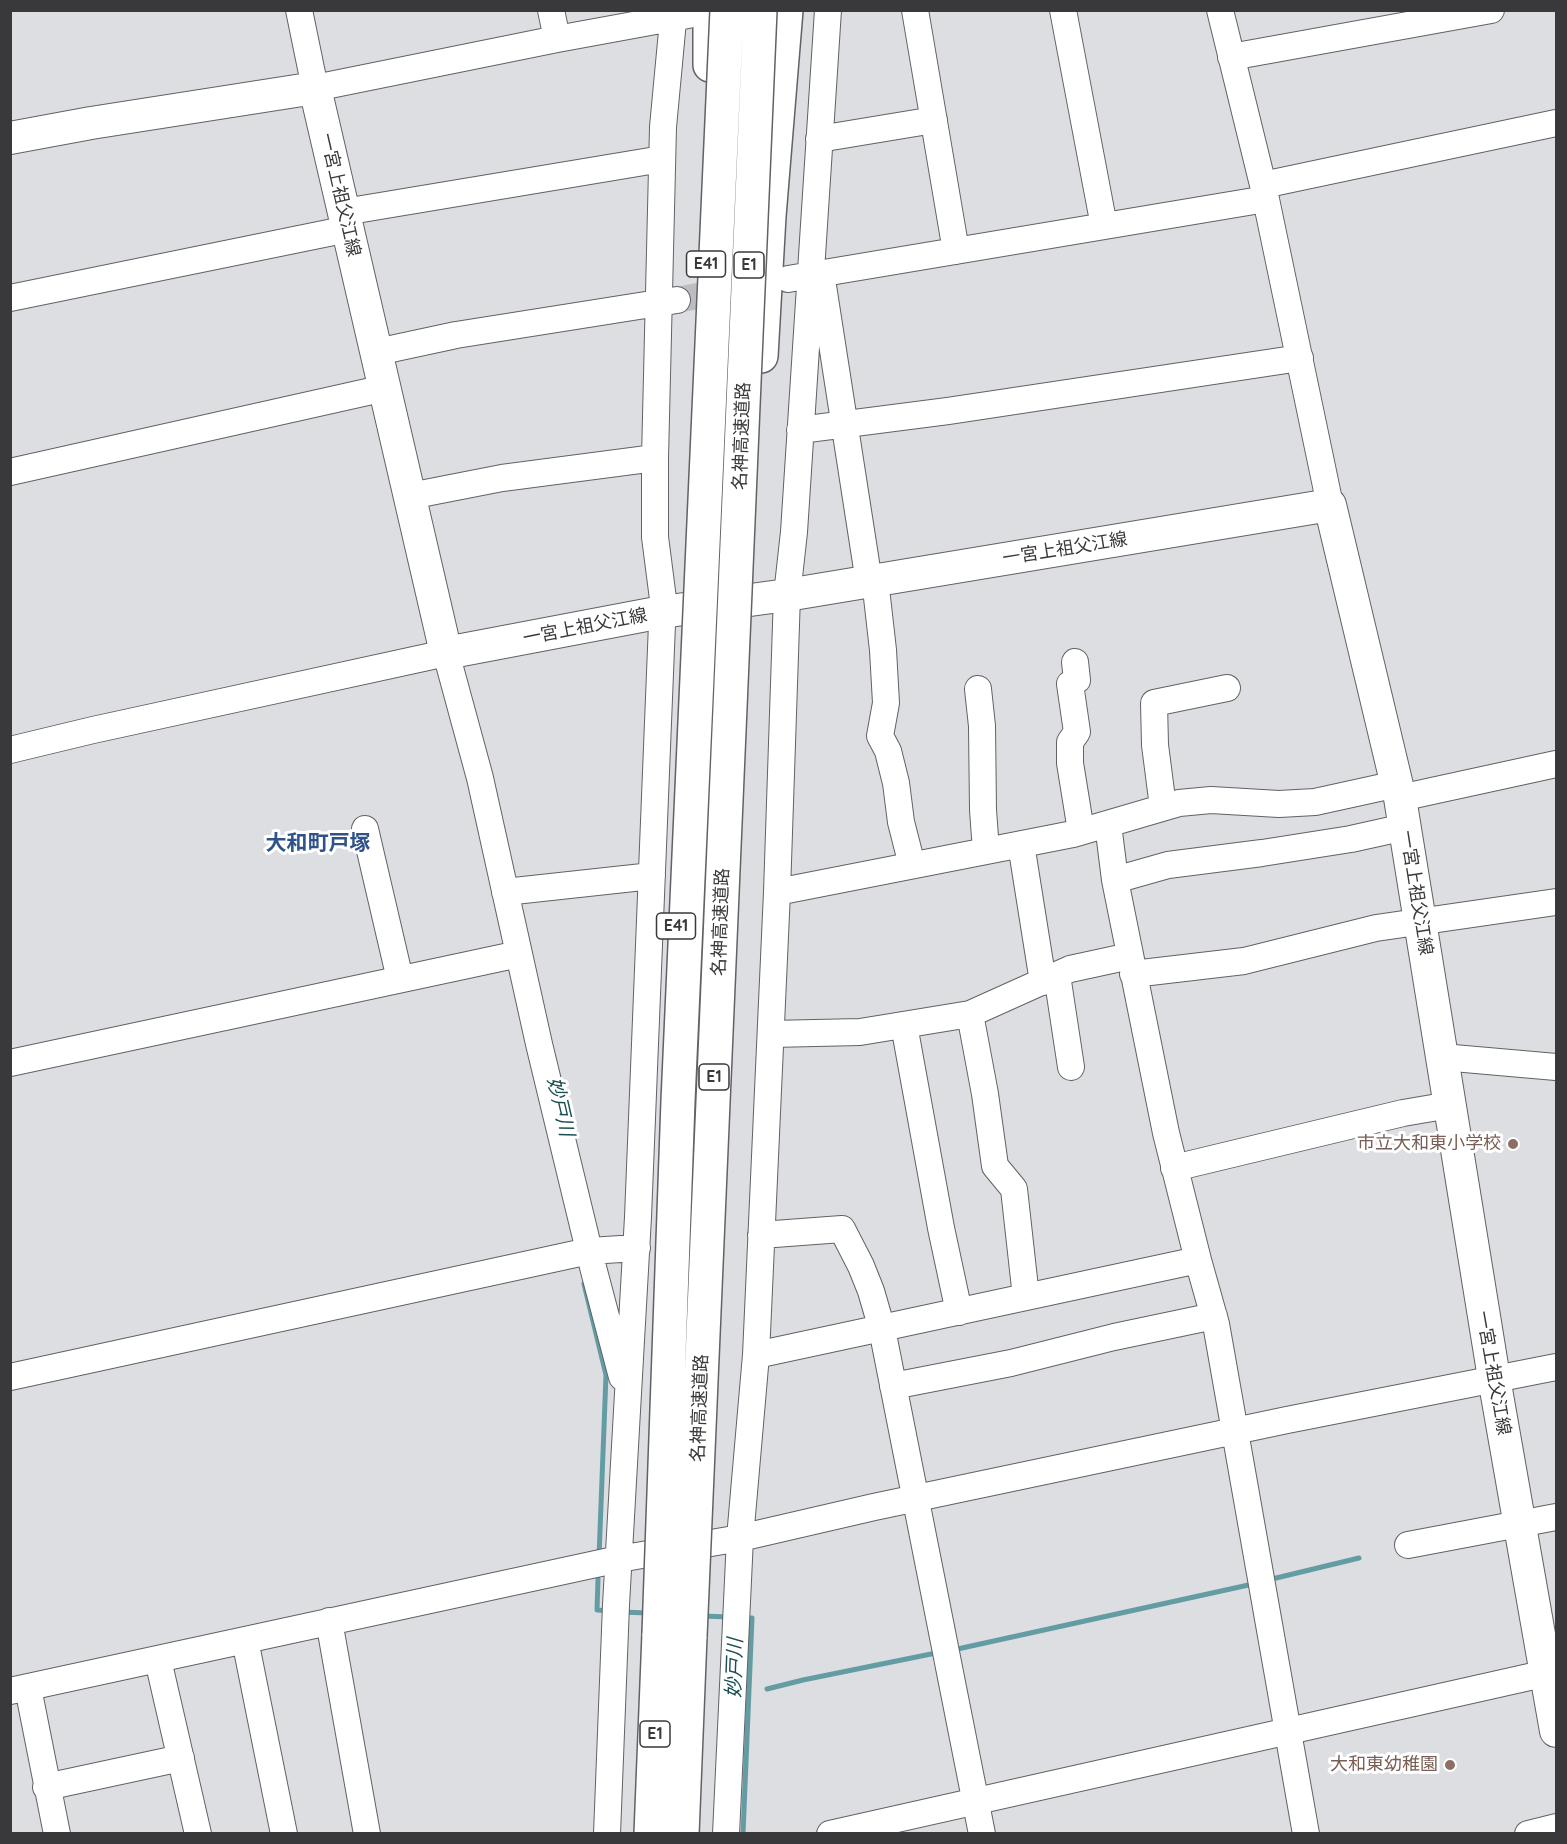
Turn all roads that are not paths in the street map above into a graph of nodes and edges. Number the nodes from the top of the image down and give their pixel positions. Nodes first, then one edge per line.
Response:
1 (299, 10) edge
2 (550, 10) edge
3 (727, 10) edge
4 (760, 10) edge
5 (786, 10) edge
6 (828, 10) edge
7 (915, 10) edge
8 (1063, 10) edge
9 (1220, 10) edge
10 (1491, 10) edge
11 (687, 13) edge
12 (557, 39) junction
13 (1231, 57) junction
14 (315, 88) junction
15 (934, 120) junction
16 (1557, 123) edge
17 (10, 138) edge
18 (819, 139) junction
19 (662, 159) junction
20 (1265, 192) junction
21 (346, 220) junction
22 (1104, 226) junction
23 (956, 251) junction
24 (807, 275) junction
25 (10, 298) edge
26 (668, 301) junction
27 (377, 352) junction
28 (1300, 358) junction
29 (385, 388) junction
30 (844, 425) junction
31 (800, 430) junction
32 (655, 458) junction
33 (10, 472) edge
34 (410, 495) junction
35 (1330, 506) junction
36 (872, 581) junction
37 (787, 595) junction
38 (662, 612) junction
39 (446, 653) junction
40 (1075, 662) dead end
41 (1227, 688) dead end
42 (978, 689) dead end
43 (10, 750) edge
44 (1557, 764) edge
45 (1401, 803) junction
46 (1163, 807) junction
47 (1108, 824) junction
48 (365, 829) dead end
49 (1081, 831) junction
50 (1021, 844) junction
51 (987, 851) junction
52 (912, 865) junction
53 (652, 876) junction
54 (1115, 880) junction
55 (505, 892) junction
56 (777, 892) junction
57 (1557, 902) edge
58 (1420, 922) junction
59 (511, 955) junction
60 (1131, 965) junction
61 (1050, 978) junction
62 (400, 979) junction
63 (970, 1014) junction
64 (904, 1025) junction
65 (771, 1034) junction
66 (1442, 1057) junction
67 (10, 1063) edge
68 (1071, 1067) dead end
69 (1557, 1067) edge
70 (1450, 1105) junction
71 (1174, 1168) junction
72 (762, 1235) junction
73 (637, 1248) junction
74 (582, 1253) junction
75 (1198, 1260) junction
76 (1026, 1297) junction
77 (959, 1312) junction
78 (1214, 1316) junction
79 (882, 1329) junction
80 (703, 1335) junction
81 (669, 1336) junction
82 (756, 1355) junction
83 (1557, 1366) edge
84 (10, 1377) edge
85 (1494, 1378) junction
86 (893, 1386) junction
87 (628, 1400) junction
88 (1235, 1432) junction
89 (915, 1498) junction
90 (1557, 1517) edge
91 (1520, 1525) junction
92 (740, 1538) junction
93 (1408, 1545) dead end
94 (619, 1559) junction
95 (329, 1621) junction
96 (674, 1635) junction
97 (245, 1641) junction
98 (158, 1660) junction
99 (1551, 1672) edge
100 (19, 1689) edge
101 (1288, 1731) junction
102 (1557, 1731) edge
103 (181, 1758) junction
104 (46, 1787) junction
105 (975, 1801) junction
106 (1557, 1827) edge
107 (57, 1833) edge
108 (198, 1833) edge
109 (284, 1833) edge
110 (367, 1833) edge
111 (607, 1833) edge
112 (651, 1833) edge
113 (682, 1833) edge
114 (726, 1833) edge
115 (830, 1833) edge
116 (982, 1833) edge
117 (1306, 1833) edge
118 (1528, 1833) edge

1 - 14 street
2 - 12 street
3 - 81 highway, 名神高速道路 / E1, bridge
4 - 80 highway, 名神高速道路 / E1, bridge
5 - 80 highway, bridge
6 - 18 street
7 - 15 street
8 - 22 street
9 - 13 street
10 - 13 street
11 - 12 street
11 - 19 street
11 - 81 highway, E41, bridge
12 - 14 street
13 - 20 street
14 - 17 main road
14 - 21 main road, 一宮上祖父江線
15 - 18 street
15 - 23 street
16 - 20 street
18 - 24 street
19 - 21 street
19 - 26 street
20 - 22 street
20 - 28 street
21 - 25 street
21 - 27 main road, 一宮上祖父江線
22 - 23 street
23 - 24 street
24 - 30 street
24 - 31 street
26 - 27 street
26 - 32 street
27 - 29 main road, 一宮上祖父江線
28 - 30 street
28 - 35 street
29 - 33 street
29 - 34 main road, 一宮上祖父江線
30 - 31 street
30 - 36 street
31 - 37 street
32 - 34 street
32 - 38 street
34 - 39 main road, 一宮上祖父江線
35 - 36 main road, 一宮上祖父江線
35 - 45 main road, 一宮上祖父江線
36 - 37 main road, 一宮上祖父江線
36 - 52 street
37 - 38 main road, 一宮上祖父江線
37 - 56 street
38 - 39 main road, 一宮上祖父江線
38 - 53 street
39 - 43 street
39 - 55 street
40 - 49 street
41 - 46 street
42 - 51 street
44 - 45 street
45 - 46 street
45 - 54 street
45 - 58 main road, 一宮上祖父江線
46 - 47 street
47 - 49 street
47 - 54 street
48 - 62 street
49 - 50 street
50 - 51 street
50 - 61 street
51 - 52 street
52 - 56 street
53 - 55 street
53 - 73 street
54 - 60 street
55 - 59 street
56 - 65 street
57 - 58 street
58 - 60 street
58 - 66 main road, 一宮上祖父江線
59 - 62 street
59 - 74 street
60 - 61 street
60 - 71 street
61 - 63 street
61 - 68 street
62 - 67 street
63 - 64 street
63 - 76 street
64 - 65 street
64 - 77 street
65 - 72 street
66 - 69 street
66 - 70 main road, 一宮上祖父江線
70 - 71 street
70 - 85 main road, 一宮上祖父江線
71 - 75 street
72 - 79 street
72 - 82 street
73 - 74 street
73 - 87 street
74 - 84 street
74 - 87 street
75 - 76 street
75 - 78 street
76 - 77 street
77 - 79 street
78 - 86 street
78 - 88 street
79 - 82 street
79 - 86 street
80 - 96 highway, 名神高速道路 / E1, bridge
81 - 96 highway, 名神高速道路 / E1, bridge
82 - 92 street
83 - 85 street
85 - 88 street
85 - 91 main road, 一宮上祖父江線
86 - 89 street
87 - 94 street
88 - 89 street
88 - 101 street
89 - 92 street
89 - 105 street
90 - 91 street
91 - 93 street
91 - 99 main road, 一宮上祖父江線
92 - 94 street
92 - 114 street
94 - 95 street
94 - 111 street
95 - 97 street
95 - 110 street
96 - 112 highway, 名神高速道路 / E1
96 - 113 highway, 名神高速道路 / E1
97 - 98 street
97 - 109 street
98 - 100 street
98 - 103 street
99 - 101 street
99 - 102 main road, 一宮上祖父江線
100 - 104 street
101 - 105 street
101 - 117 street
103 - 104 street
103 - 108 street
104 - 107 street
105 - 115 street
105 - 116 street
106 - 118 street

